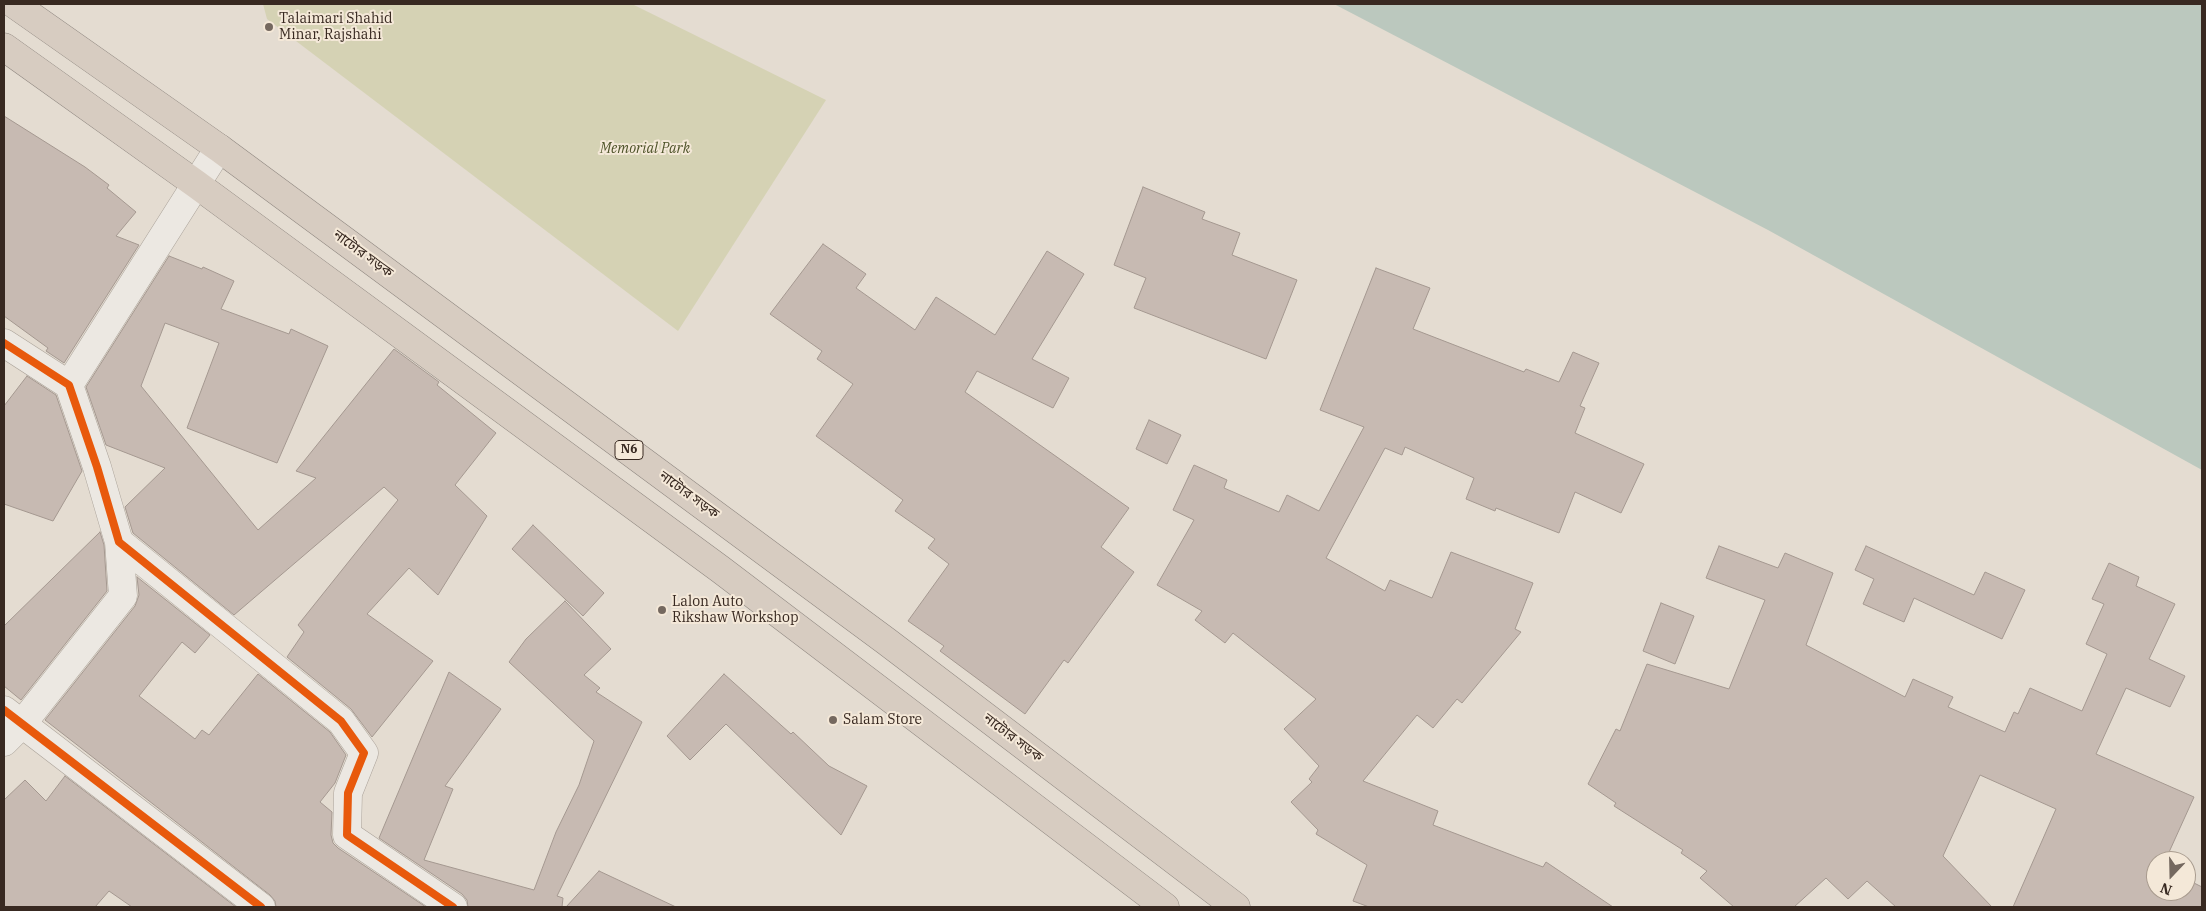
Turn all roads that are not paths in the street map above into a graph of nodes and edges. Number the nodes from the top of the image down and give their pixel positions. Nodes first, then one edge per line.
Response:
1 (14, 4) edge
2 (4, 48) edge
3 (219, 148) junction
4 (196, 184) junction
5 (4, 343) edge
6 (68, 385) junction
7 (119, 542) junction
8 (10, 725) edge
9 (261, 907) edge
10 (453, 907) edge
11 (1165, 907) edge
12 (1236, 907) edge

1 - 3 highway, নাটোর সড়ক / N6
2 - 4 highway
3 - 4 street
3 - 12 highway, নাটোর সড়ক / N6
4 - 6 street
4 - 11 highway
5 - 6 street
6 - 7 street
7 - 8 street
7 - 10 street
8 - 9 street

